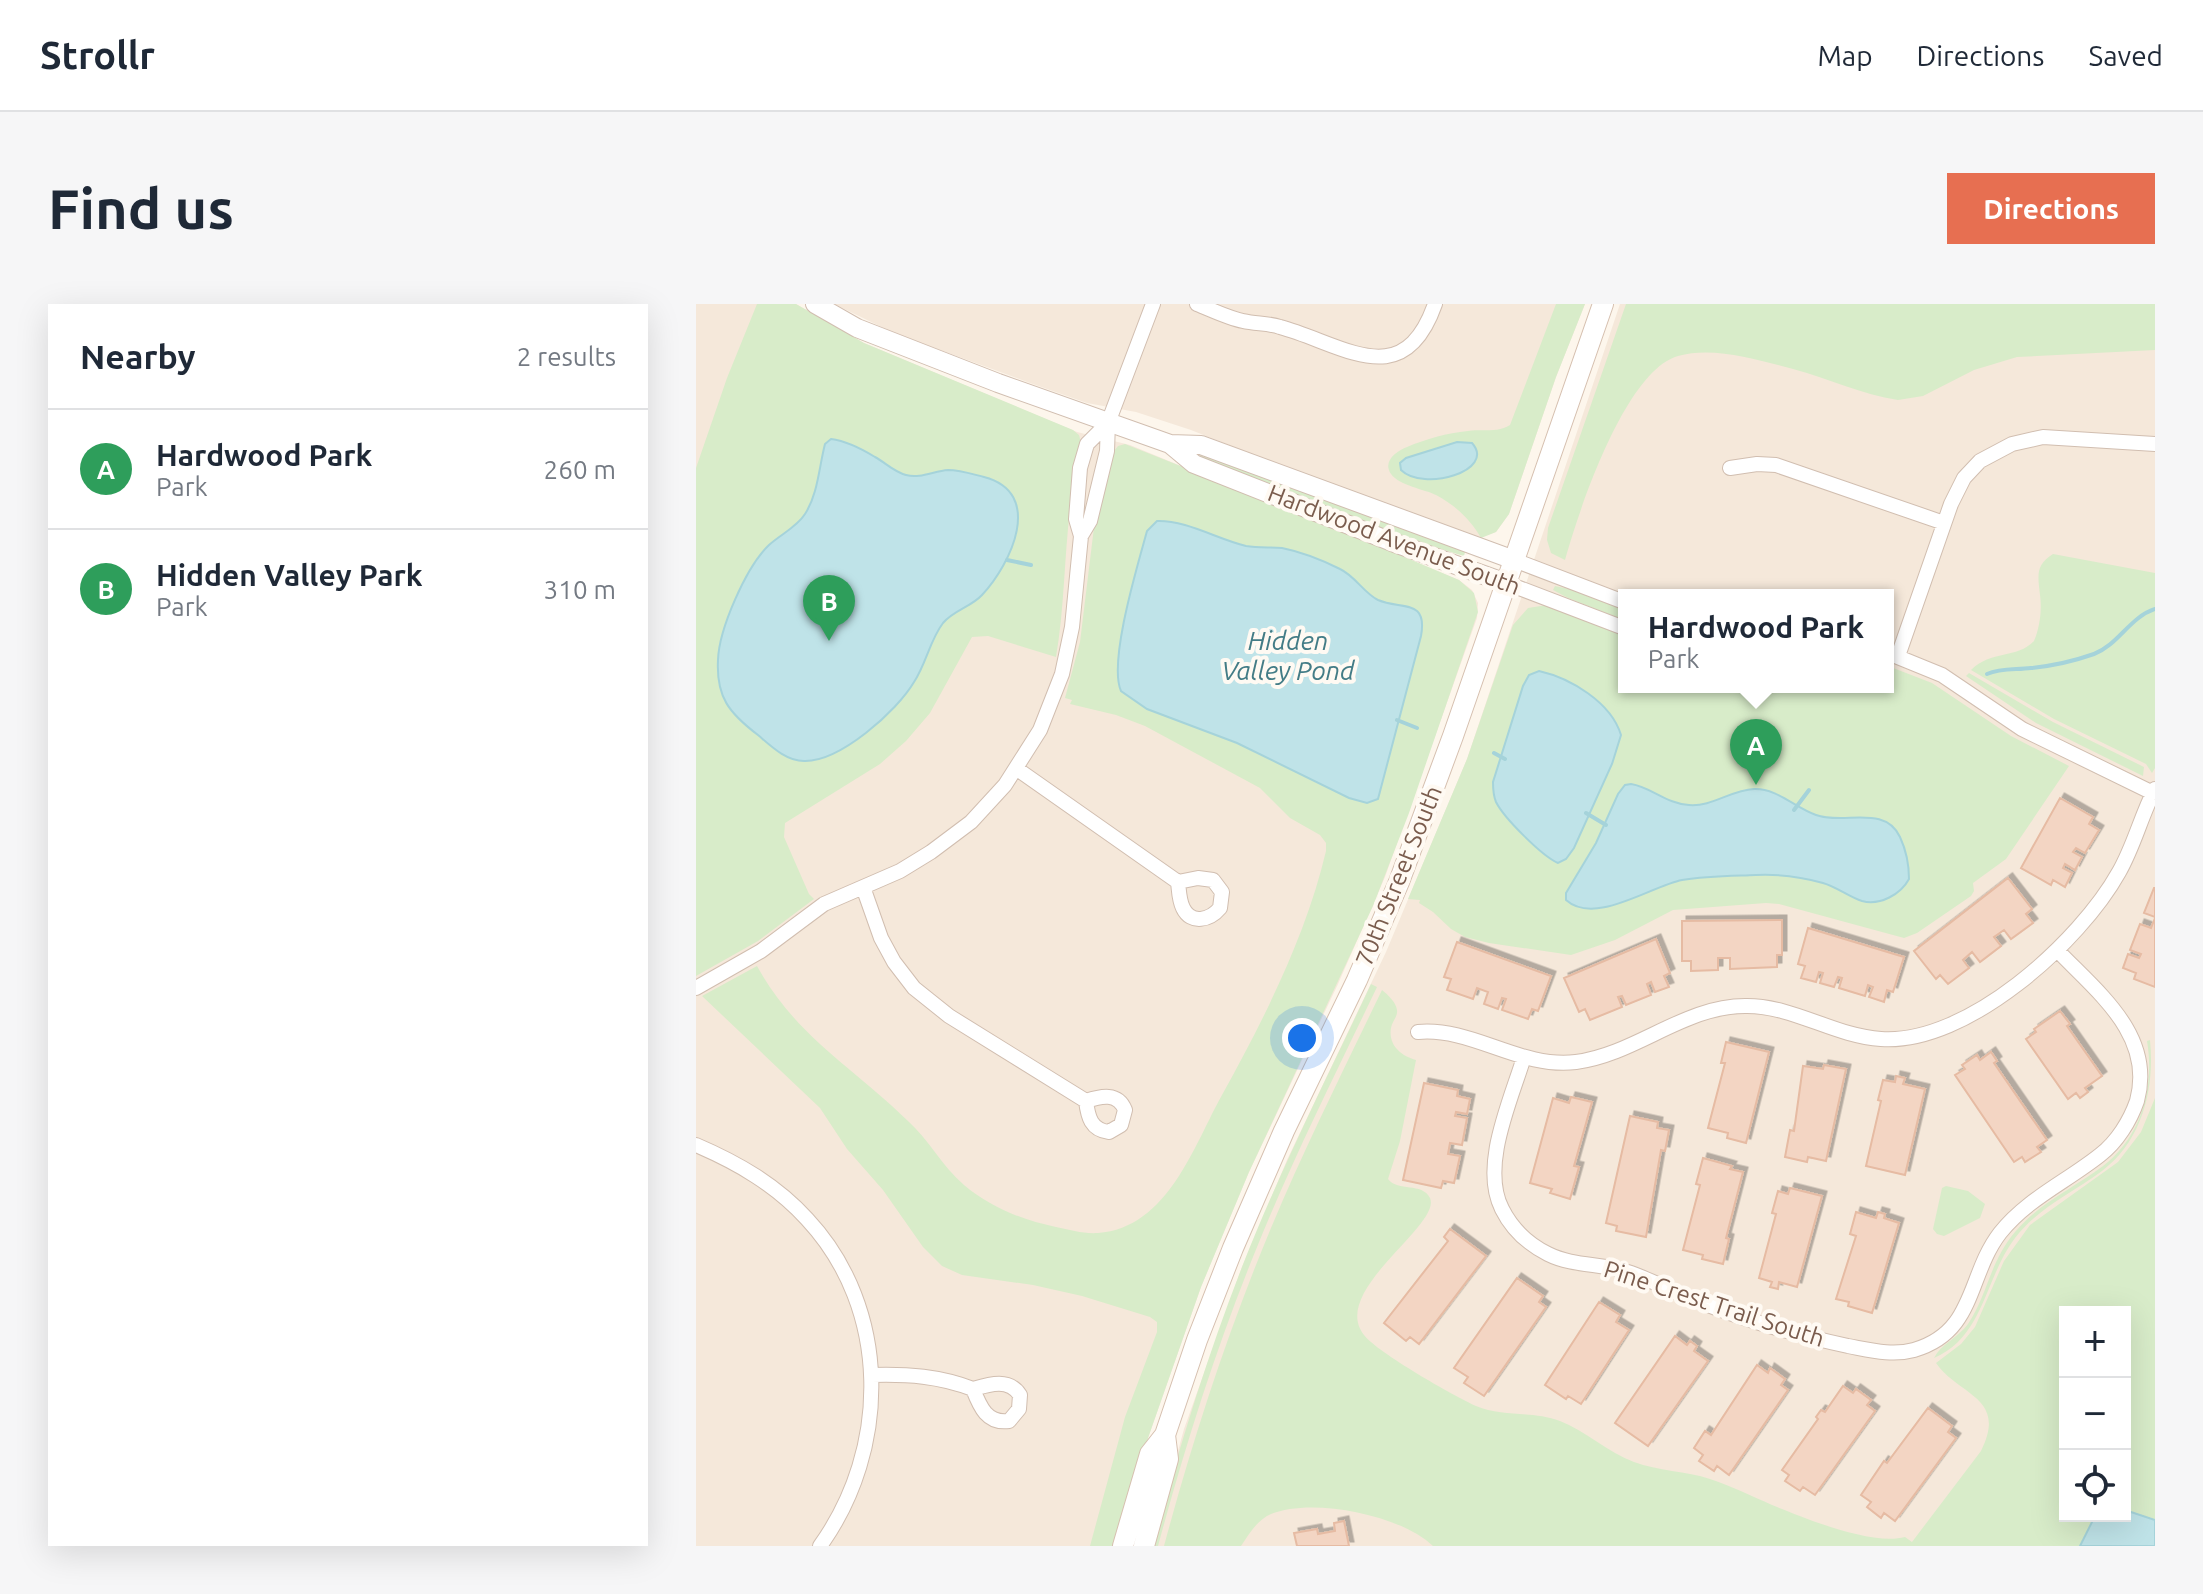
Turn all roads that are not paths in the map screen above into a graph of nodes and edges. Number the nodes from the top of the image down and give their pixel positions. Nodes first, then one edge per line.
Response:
1 (815, 304) edge
2 (1153, 304) edge
3 (1197, 304) edge
4 (1435, 304) edge
5 (1603, 304) edge
6 (1108, 423) junction
7 (1170, 444) junction
8 (2155, 444) edge
9 (1730, 468) dead end
10 (1944, 523) junction
11 (1081, 536) junction
12 (1514, 560) junction
13 (1506, 583) junction
14 (1618, 600) edge
15 (1618, 626) edge
16 (1894, 652) edge
17 (1894, 655) edge
18 (1017, 769) junction
19 (2154, 791) edge
20 (1178, 882) dead end
21 (863, 887) junction
22 (2057, 950) junction
23 (696, 988) edge
24 (1418, 1032) dead end
25 (1524, 1057) junction
26 (1086, 1101) dead end
27 (696, 1145) edge
28 (872, 1375) junction
29 (973, 1389) dead end
30 (1165, 1435) junction
31 (820, 1546) edge
32 (1123, 1546) edge
33 (1144, 1546) edge

1 - 6 street, Hardwood Avenue South
2 - 6 street
3 - 4 street
5 - 12 main road, 70th Street South
6 - 7 street, Hardwood Avenue South
6 - 11 street
6 - 11 street
7 - 12 street, Hardwood Avenue South
7 - 13 street, Hardwood Avenue South
8 - 10 street
9 - 10 street
10 - 16 street
11 - 18 street
12 - 13 main road, 70th Street South
12 - 14 street, Hardwood Avenue South
13 - 15 street, Hardwood Avenue South
13 - 30 main road, 70th Street South
17 - 19 street
18 - 20 street
18 - 21 street
19 - 22 street
21 - 23 street
21 - 26 street
22 - 25 street
22 - 25 street, Pine Crest Trail South
24 - 25 street
27 - 28 street
28 - 29 street
28 - 31 street
30 - 32 main road, 70th Street South
30 - 33 main road, 70th Street South

